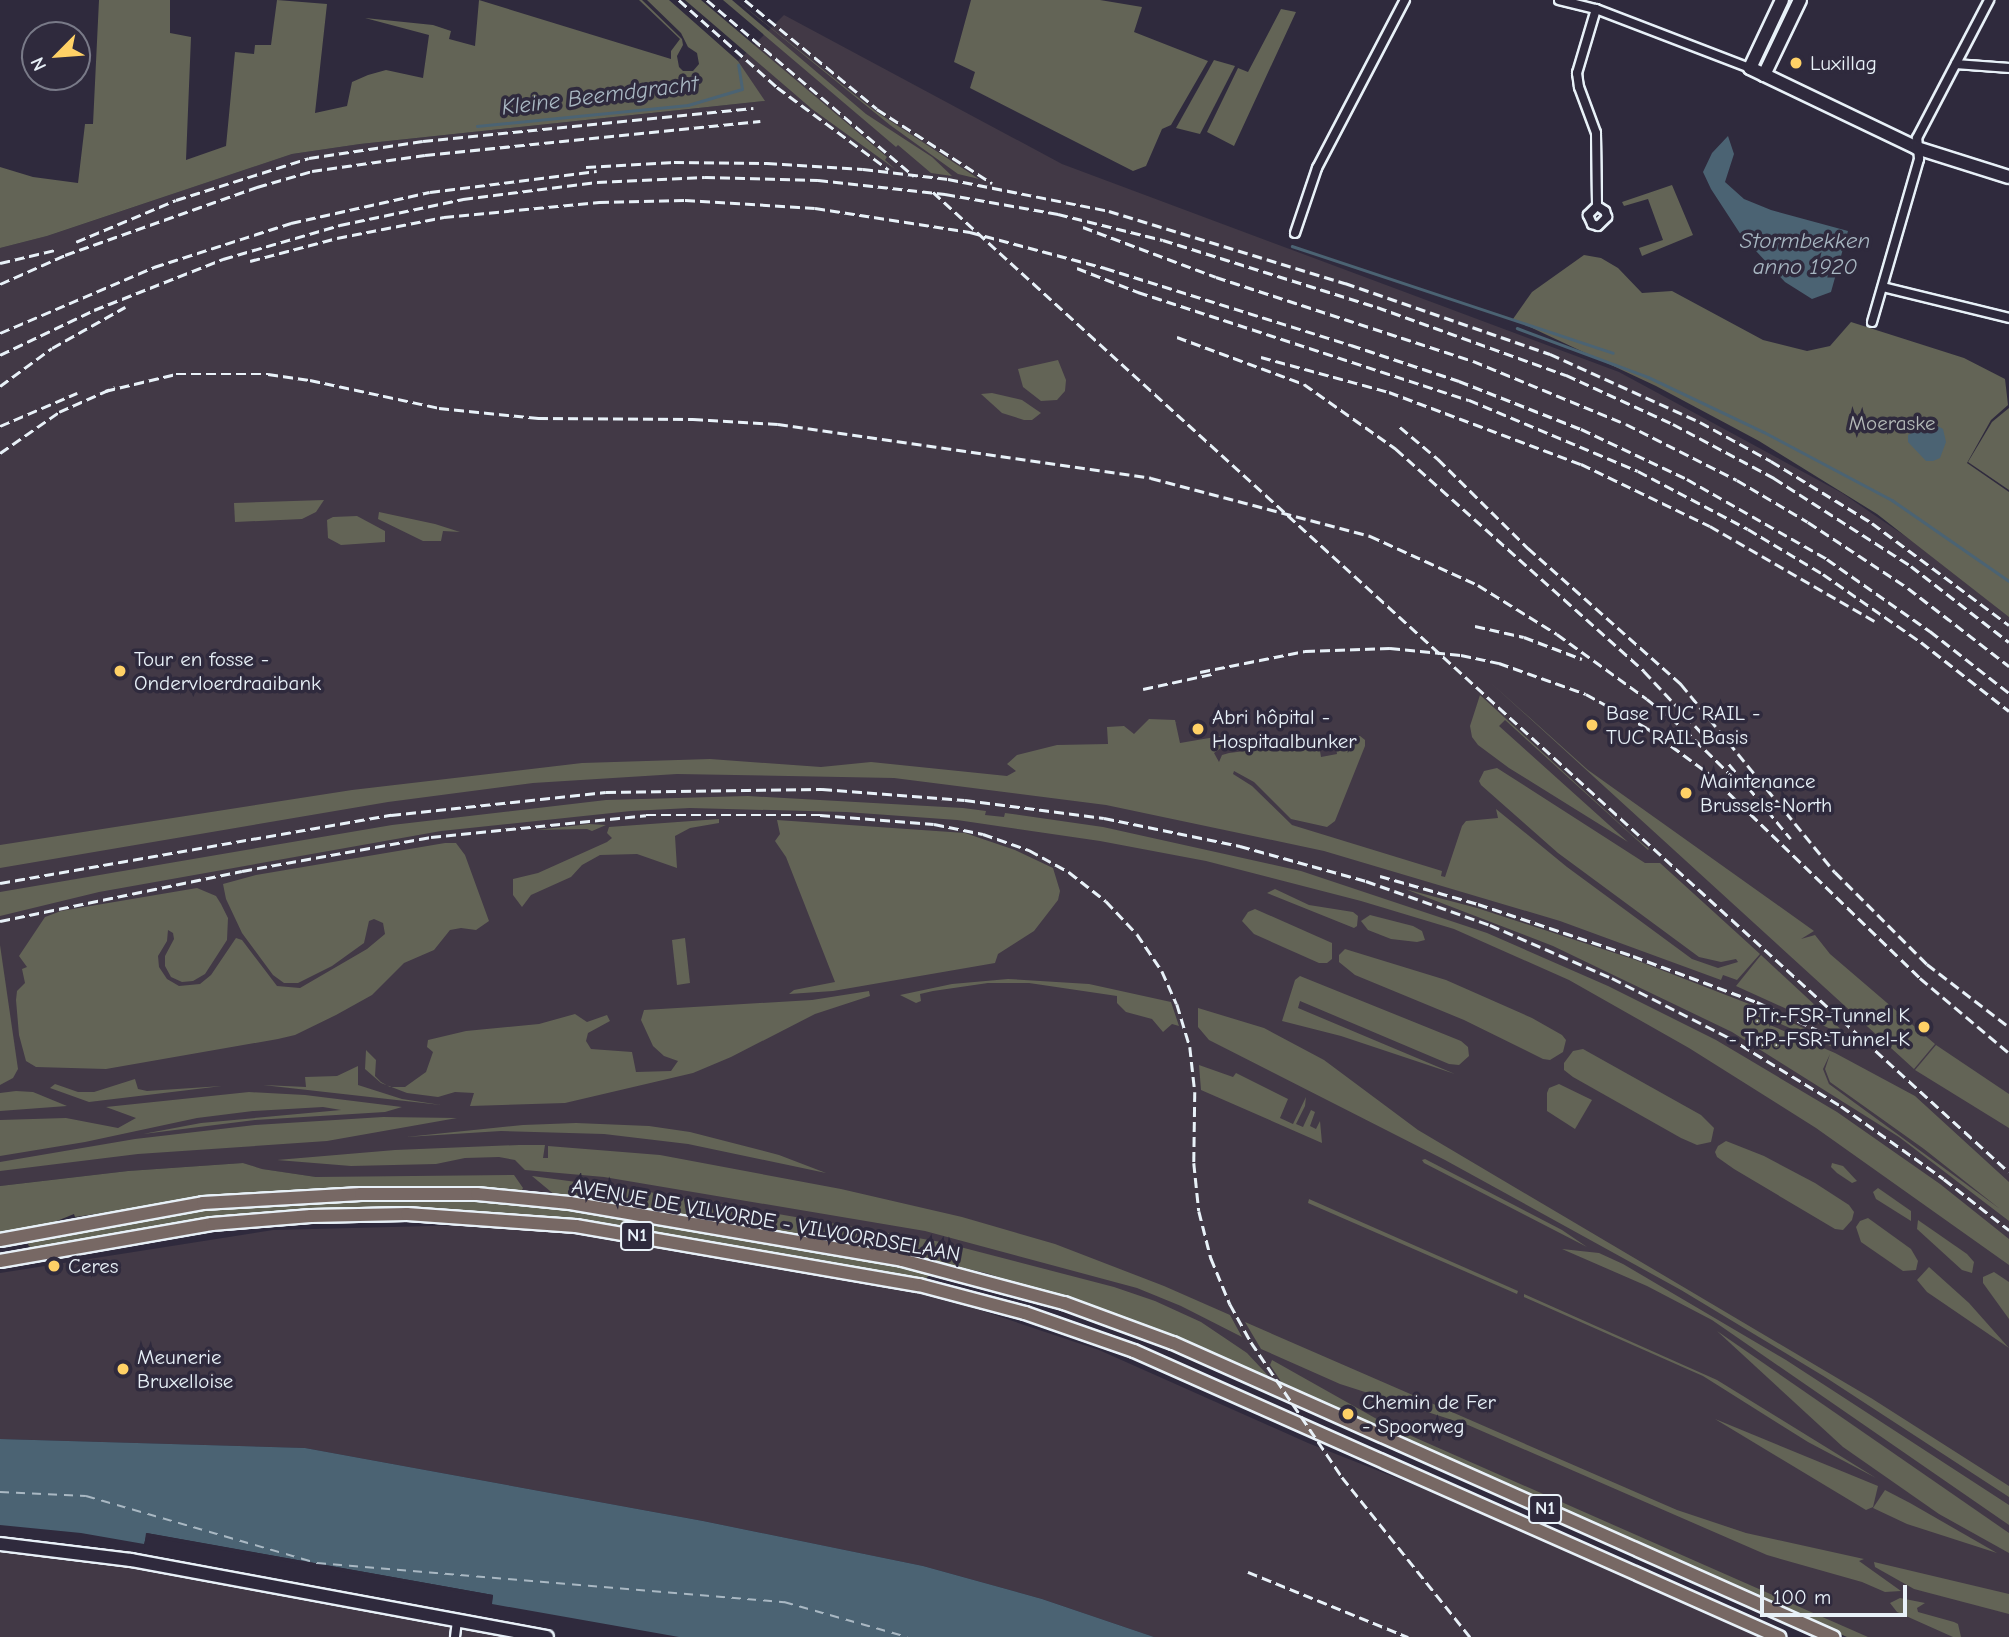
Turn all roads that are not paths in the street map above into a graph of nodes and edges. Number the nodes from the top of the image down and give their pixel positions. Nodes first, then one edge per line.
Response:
1 (1405, 0) edge
2 (1559, 0) edge
3 (1782, 0) edge
4 (1800, 0) edge
5 (1989, 0) edge
6 (1596, 9) junction
7 (1956, 64) junction
8 (1750, 68) junction
9 (2009, 68) edge
10 (1764, 75) junction
11 (1917, 148) junction
12 (2009, 177) edge
13 (1597, 206) dead end
14 (1294, 233) dead end
15 (1883, 287) junction
16 (2009, 318) edge
17 (1872, 322) dead end
18 (0, 1240) edge
19 (0, 1261) edge
20 (0, 1544) edge
21 (457, 1621) junction
22 (455, 1637) edge
23 (547, 1637) edge
24 (1779, 1637) edge
25 (1833, 1637) edge

1 - 14 street
2 - 6 street
3 - 8 main road
4 - 10 main road
5 - 7 street
6 - 8 street
6 - 13 street
7 - 9 street
7 - 11 street
8 - 10 main road
10 - 11 main road
11 - 12 main road
11 - 15 street
15 - 16 street
15 - 17 street
18 - 25 main road, AVENUE DE VILVORDE - VILVOORDSELAAN / N1
19 - 24 main road, AVENUE DE VILVORDE - VILVOORDSELAAN / N1
20 - 21 main road
21 - 22 street
21 - 23 main road

